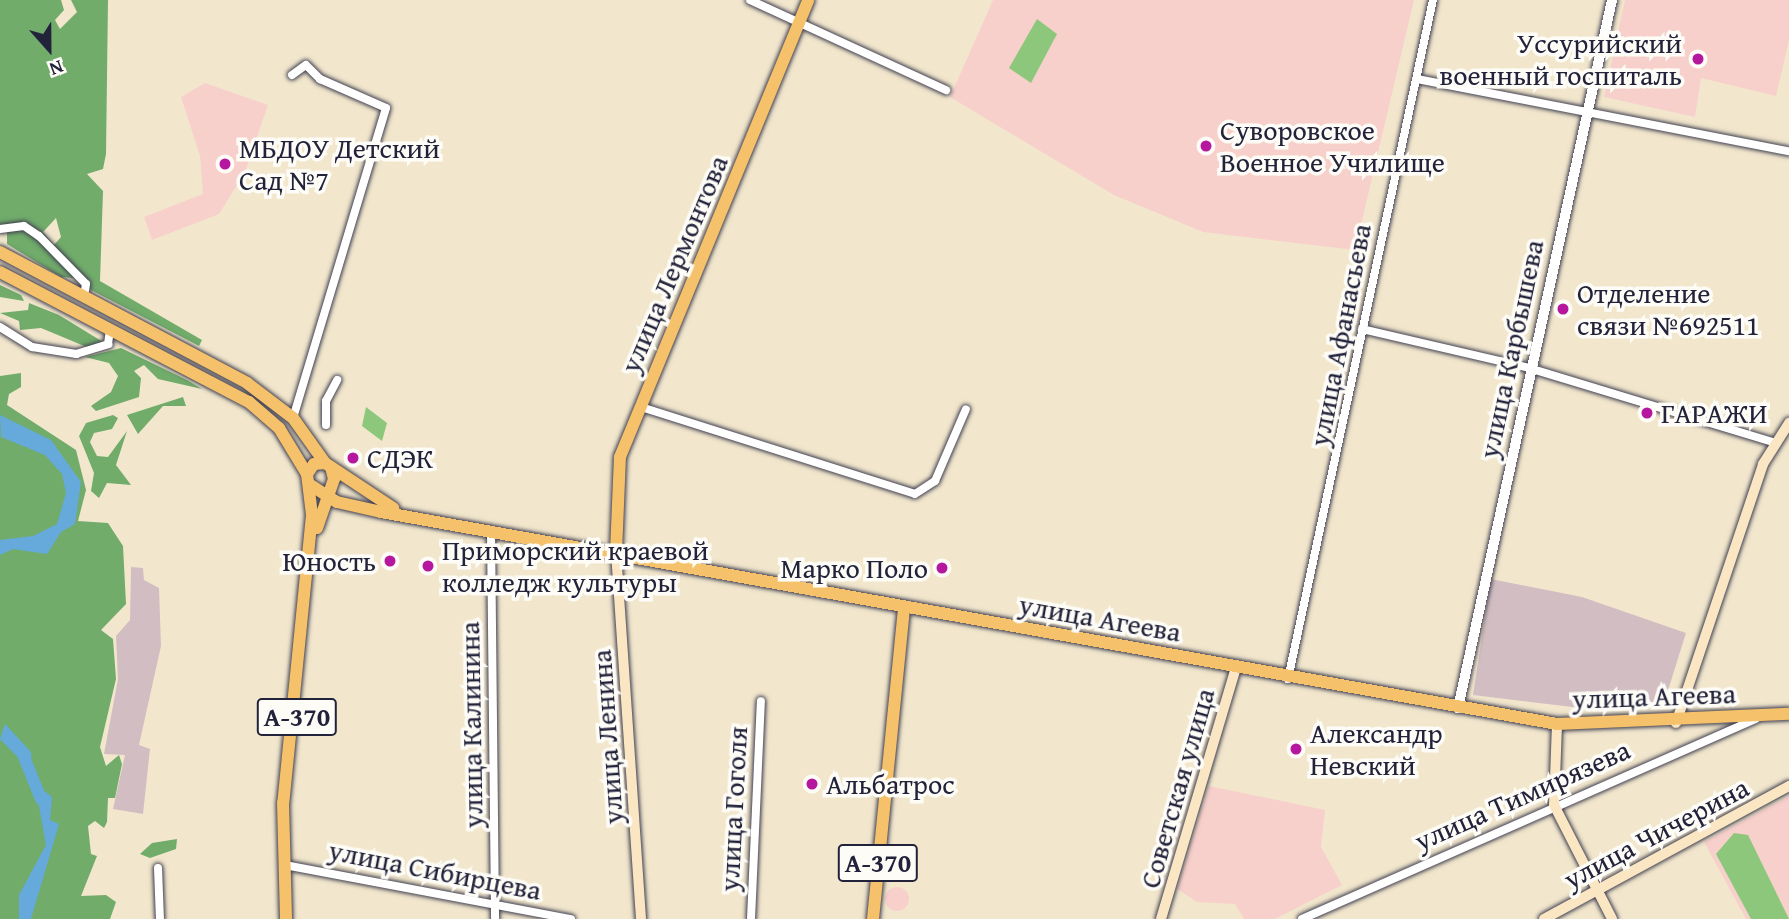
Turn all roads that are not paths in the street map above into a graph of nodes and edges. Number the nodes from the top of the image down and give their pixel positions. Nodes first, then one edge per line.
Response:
1 (750, 0) edge
2 (808, 0) edge
3 (1433, 0) edge
4 (1612, 0) edge
5 (799, 24) junction
6 (292, 75) dead end
7 (1418, 79) junction
8 (946, 90) dead end
9 (1588, 113) junction
10 (1789, 151) edge
11 (0, 229) edge
12 (1, 253) edge
13 (0, 272) edge
14 (50, 279) junction
15 (42, 294) junction
16 (84, 297) junction
17 (0, 327) edge
18 (110, 329) junction
19 (1362, 329) junction
20 (1529, 368) junction
21 (337, 380) dead end
22 (641, 407) junction
23 (966, 409) dead end
24 (293, 418) junction
25 (1788, 422) edge
26 (326, 425) dead end
27 (1773, 442) junction
28 (328, 465) junction
29 (308, 479) junction
30 (324, 495) junction
31 (406, 514) junction
32 (491, 531) junction
33 (616, 552) junction
34 (904, 608) junction
35 (1235, 670) junction
36 (1288, 679) junction
37 (761, 701) dead end
38 (1458, 708) junction
39 (1789, 714) edge
40 (1762, 716) junction
41 (1676, 723) junction
42 (1557, 724) junction
43 (1789, 786) edge
44 (1553, 805) junction
45 (286, 866) junction
46 (158, 868) dead end
47 (1597, 891) junction
48 (495, 904) junction
49 (160, 919) edge
50 (286, 919) edge
51 (294, 919) edge
52 (495, 919) edge
53 (571, 919) edge
54 (641, 919) edge
55 (751, 919) edge
56 (873, 919) edge
57 (1161, 919) edge
58 (1302, 919) edge
59 (1544, 919) edge
60 (1612, 919) edge

1 - 5 street
2 - 5 main road, улица Лермонтова
3 - 7 street, улица Афанасьева
4 - 9 street, улица Карбышева
5 - 8 street
5 - 22 main road, улица Лермонтова
6 - 24 street
7 - 9 street
7 - 19 street, улица Афанасьева
9 - 10 street
9 - 20 street, улица Карбышева
11 - 16 street
12 - 14 main road
13 - 15 main road
14 - 15 main road
14 - 16 main road
15 - 18 main road
16 - 24 main road
17 - 18 street
18 - 29 main road
19 - 20 street
19 - 36 street, улица Афанасьева
20 - 27 street
20 - 38 street, улица Карбышева
21 - 26 street
22 - 23 street
22 - 33 main road, улица Лермонтова
24 - 28 main road
25 - 27 main road
27 - 41 main road
28 - 29 main road
28 - 30 main road, А-370
28 - 31 main road, улица Агеева
29 - 30 main road
29 - 45 main road, А-370
30 - 31 main road, улица Агеева
30 - 45 main road, А-370
31 - 32 main road, улица Агеева
32 - 33 main road, улица Агеева
32 - 48 street, улица Калинина
33 - 34 main road, улица Агеева
33 - 54 main road, улица Ленина
34 - 35 main road, улица Агеева
34 - 56 main road, А-370
35 - 36 main road, улица Агеева
35 - 57 main road, Советская улица
36 - 38 main road, улица Агеева
37 - 55 street, улица Гоголя
38 - 42 main road, улица Агеева
39 - 40 main road, улица Агеева
40 - 41 main road, улица Агеева
40 - 44 street, улица Тимирязева
41 - 42 main road, улица Агеева
42 - 44 main road
43 - 47 main road, улица Чичерина
44 - 47 main road
44 - 58 street, улица Тимирязева
45 - 48 street, улица Сибирцева
45 - 50 main road, А-370
45 - 51 main road, А-370
46 - 49 street
47 - 59 main road, улица Чичерина
47 - 60 main road
48 - 52 street, улица Калинина
48 - 53 street, улица Сибирцева

